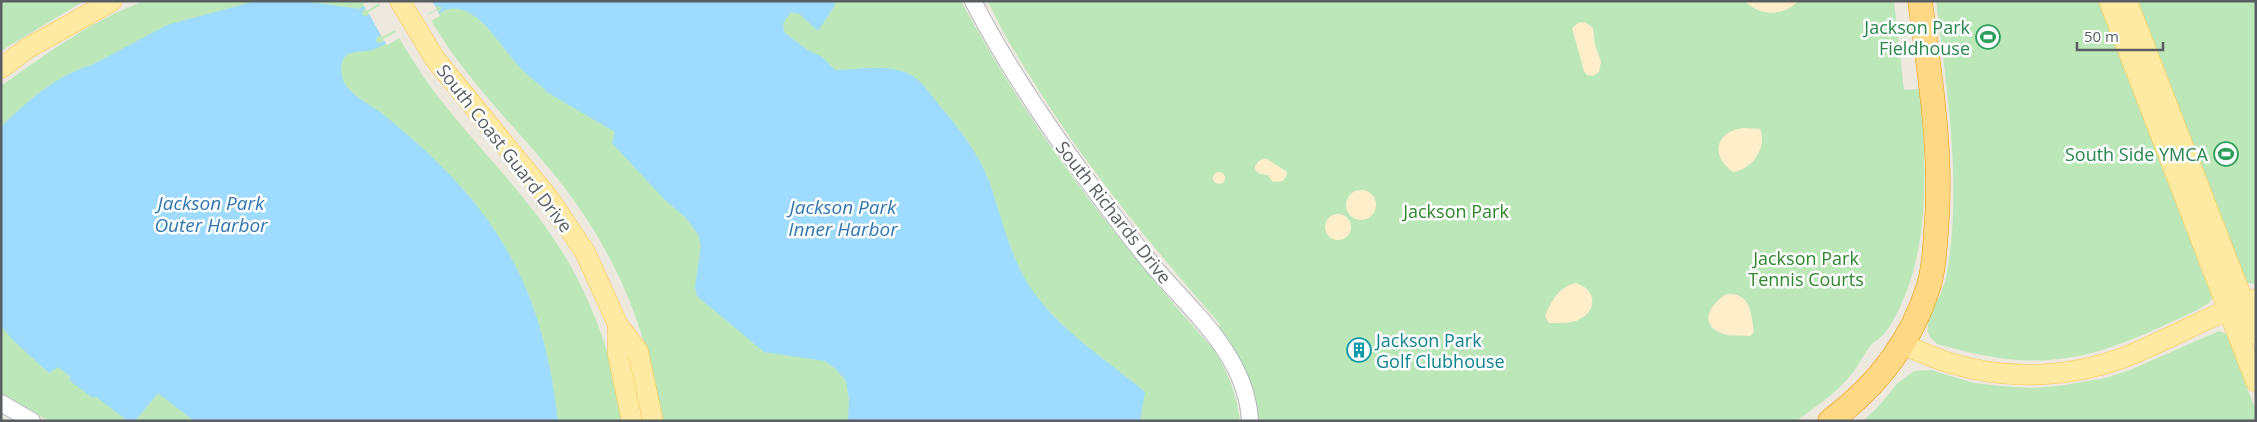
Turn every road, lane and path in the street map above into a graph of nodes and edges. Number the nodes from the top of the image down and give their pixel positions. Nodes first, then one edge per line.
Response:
1 (112, 1) edge
2 (400, 1) edge
3 (973, 1) edge
4 (1920, 1) edge
5 (2109, 1) edge
6 (2127, 1) edge
7 (1, 68) edge
8 (2242, 304) edge
9 (618, 324) junction
10 (2256, 334) edge
11 (1904, 345) junction
12 (2256, 382) edge
13 (1, 403) edge
14 (32, 421) edge
15 (632, 421) edge
16 (653, 421) edge
17 (1250, 421) edge
18 (1830, 421) edge

1 - 7 main road
2 - 9 main road, South Coast Guard Drive
3 - 17 street, South Richards Drive
4 - 11 highway
5 - 8 main road
6 - 8 main road
8 - 10 main road
8 - 11 main road
8 - 12 main road
9 - 15 main road, South Coast Guard Drive
9 - 16 main road, South Coast Guard Drive
11 - 18 highway
13 - 14 street

